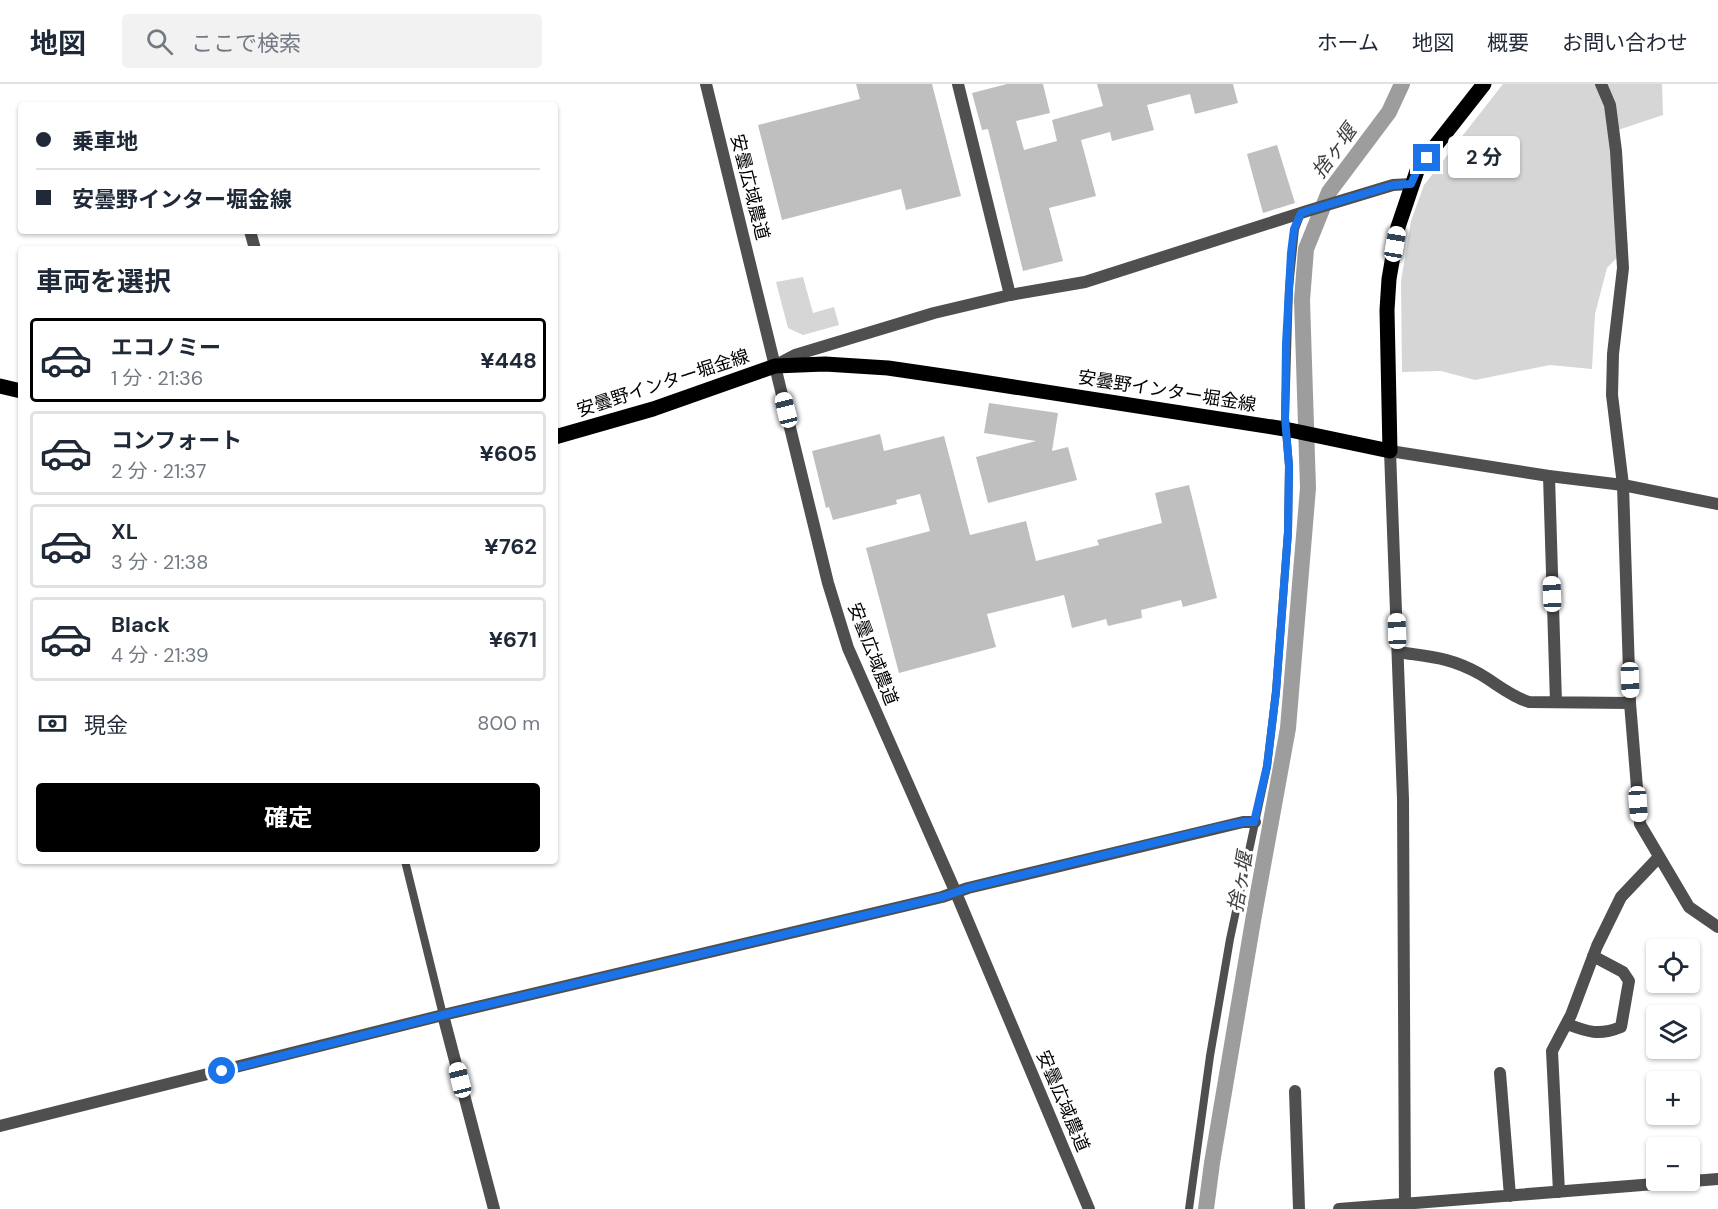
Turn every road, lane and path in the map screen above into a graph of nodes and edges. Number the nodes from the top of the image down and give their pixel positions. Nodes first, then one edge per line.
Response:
1 (706, 84) edge
2 (1484, 84) edge
3 (1601, 84) edge
4 (961, 85) edge
5 (1411, 184) junction
6 (1304, 212) junction
7 (1010, 295) junction
8 (775, 366) junction
9 (0, 386) edge
10 (18, 390) edge
11 (1288, 429) junction
12 (558, 436) edge
13 (1390, 451) junction
14 (1549, 476) junction
15 (1623, 485) junction
16 (1718, 504) edge
17 (1398, 652) junction
18 (1556, 702) junction
19 (1630, 703) junction
20 (1254, 822) junction
21 (1659, 857) junction
22 (406, 864) edge
23 (956, 893) junction
24 (1718, 927) edge
25 (1593, 956) junction
26 (443, 1015) junction
27 (1567, 1024) junction
28 (1500, 1074) dead end
29 (1295, 1091) dead end
30 (0, 1126) edge
31 (1718, 1179) edge
32 (1558, 1192) junction
33 (1510, 1196) junction
34 (1406, 1207) edge
35 (494, 1209) edge
36 (1089, 1209) edge
37 (1189, 1209) edge
38 (1299, 1209) edge
39 (1339, 1209) edge

1 - 8 street, 安曇広域農道
2 - 5 main road
3 - 15 street
4 - 7 street
5 - 6 street
5 - 13 main road
6 - 7 street
6 - 11 lane
7 - 8 street
8 - 11 main road, 安曇野インター堀金線
8 - 12 main road, 安曇野インター堀金線
8 - 23 street, 安曇広域農道
9 - 10 main road
11 - 13 main road, 安曇野インター堀金線
11 - 20 lane
13 - 14 street
13 - 17 street
14 - 15 street
14 - 18 street
15 - 16 street
15 - 19 street
17 - 18 street
17 - 34 street
18 - 19 street
19 - 21 street
20 - 23 street
20 - 37 lane
21 - 24 street
21 - 25 street
22 - 26 lane
23 - 26 street
23 - 36 street, 安曇広域農道
25 - 27 street
25 - 27 street
26 - 30 street
26 - 35 street
27 - 32 street
28 - 33 street
29 - 38 street
31 - 32 street
32 - 33 street
33 - 34 street
34 - 39 street

